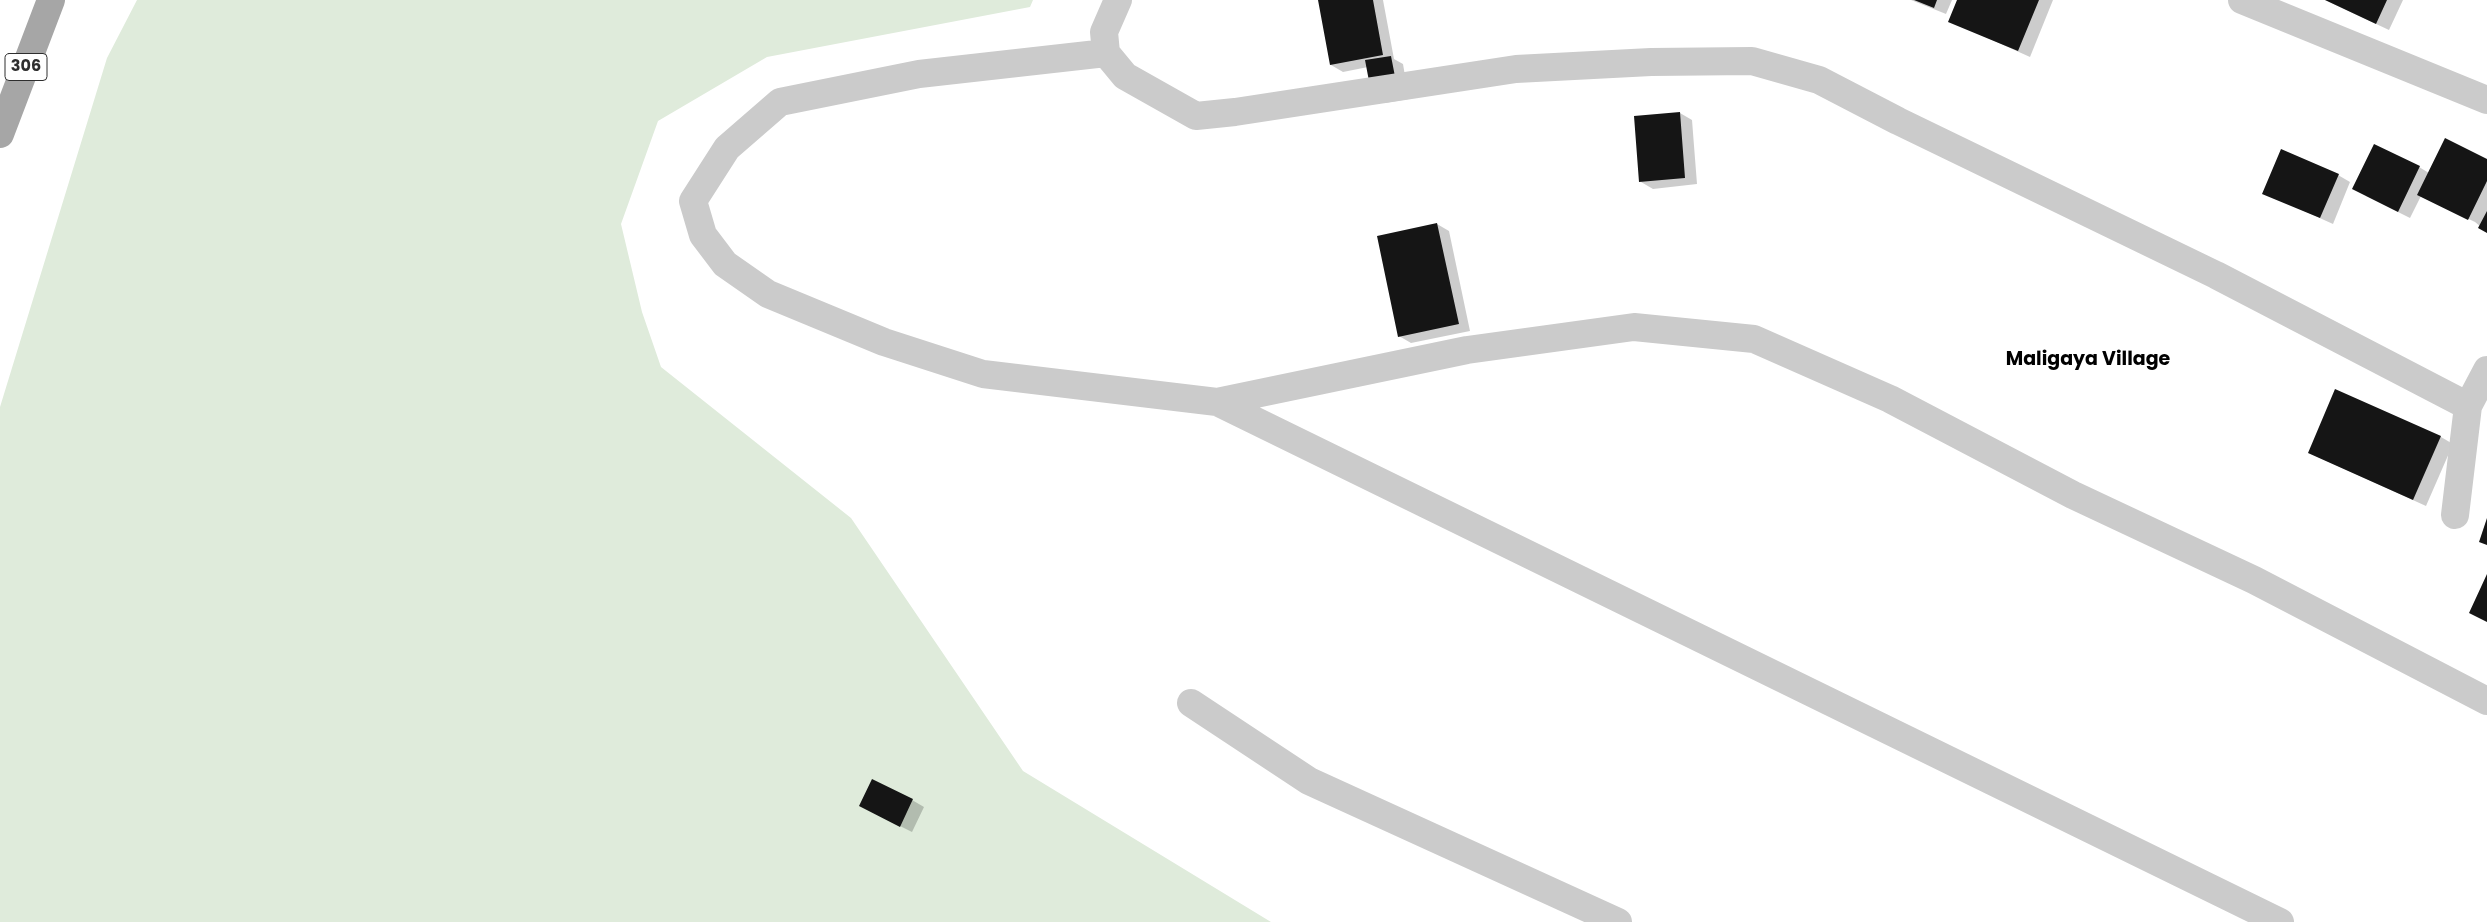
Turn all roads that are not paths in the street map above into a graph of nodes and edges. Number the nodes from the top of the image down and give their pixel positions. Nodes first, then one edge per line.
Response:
1 (51, 0) edge
2 (1118, 0) edge
3 (2242, 0) edge
4 (1106, 54) junction
5 (2487, 100) edge
6 (0, 134) edge
7 (2487, 370) edge
8 (1217, 402) junction
9 (2468, 406) junction
10 (2455, 515) dead end
11 (2487, 701) edge
12 (1191, 703) dead end
13 (1618, 922) edge
14 (2280, 922) edge

1 - 6 main road, 306
2 - 4 street
3 - 5 street
4 - 8 street
4 - 9 street
7 - 9 street
8 - 11 street
8 - 14 street
9 - 10 street
12 - 13 street

